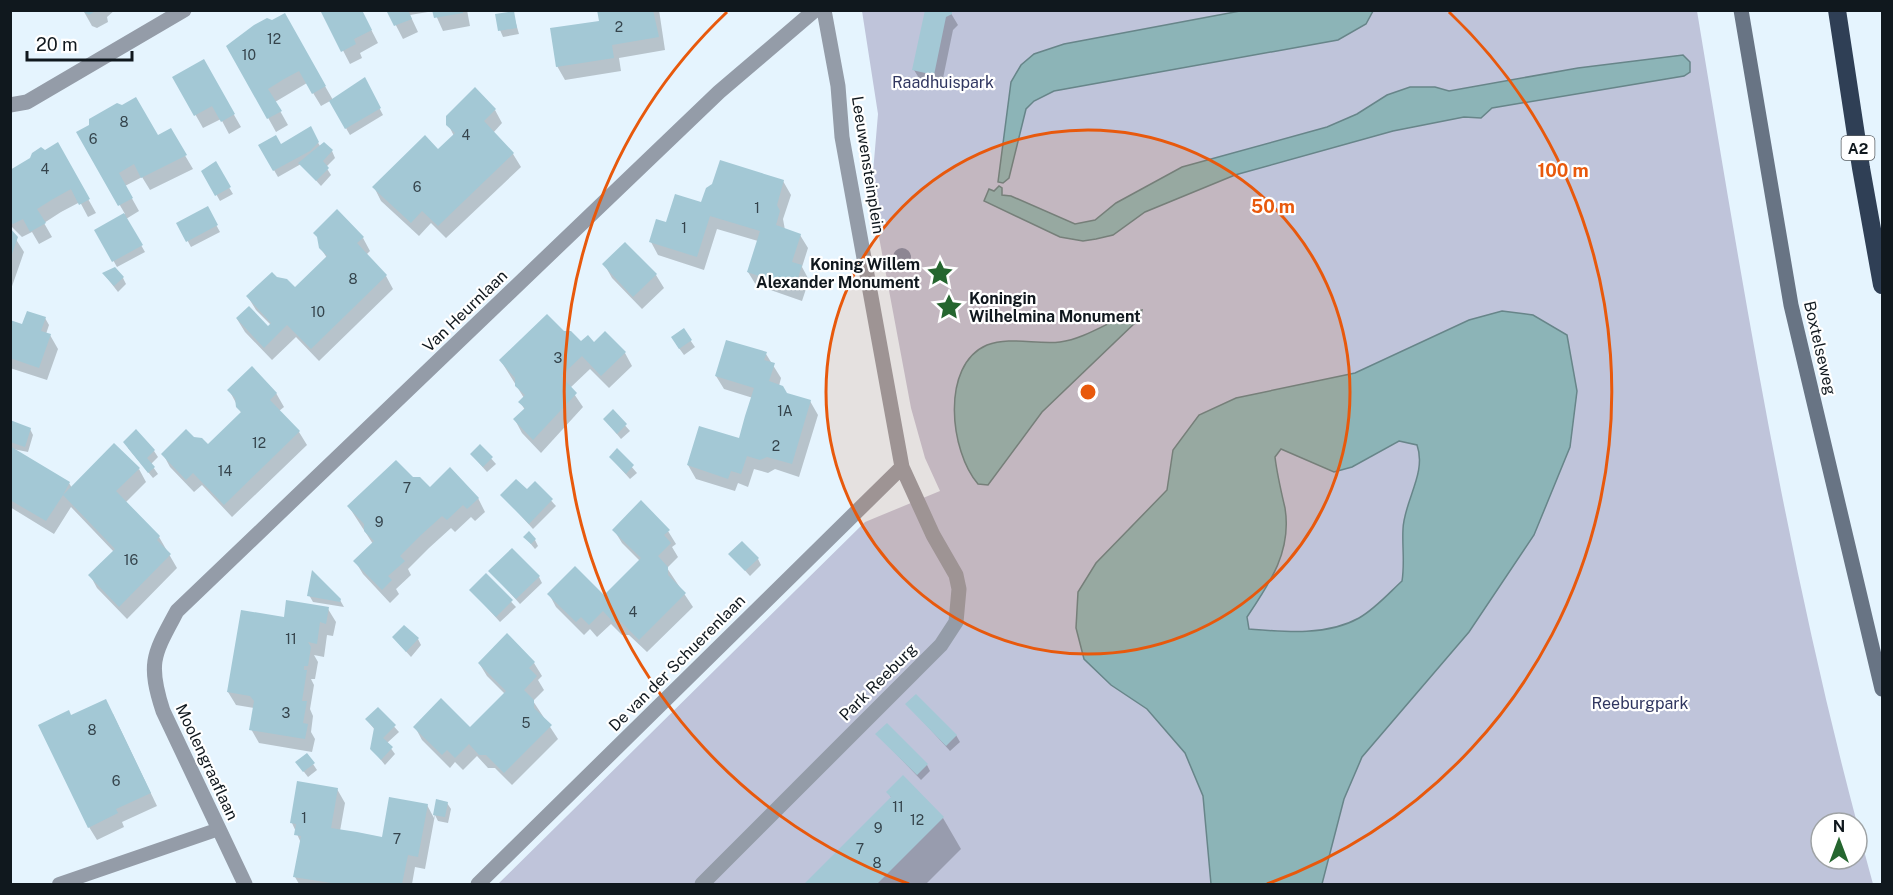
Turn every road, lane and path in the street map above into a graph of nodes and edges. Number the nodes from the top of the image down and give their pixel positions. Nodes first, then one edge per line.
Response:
1 (184, 10) edge
2 (815, 10) edge
3 (824, 10) edge
4 (1741, 10) edge
5 (1837, 10) edge
6 (10, 105) edge
7 (1882, 285) edge
8 (902, 467) junction
9 (156, 650) joint
10 (1882, 689) edge
11 (219, 829) junction
12 (59, 885) edge
13 (245, 885) edge
14 (478, 885) edge
15 (702, 885) edge

1 - 6 street
2 - 9 street, Van Heurnlaan
3 - 8 street, Leeuwensteinplein
4 - 10 street, Boxtelseweg
5 - 7 highway, A2
8 - 14 street, De van der Schuerenlaan
8 - 15 street, Park Reeburg
9 - 11 street, Moolengraaflaan
11 - 12 lane
11 - 13 street, Moolengraaflaan

